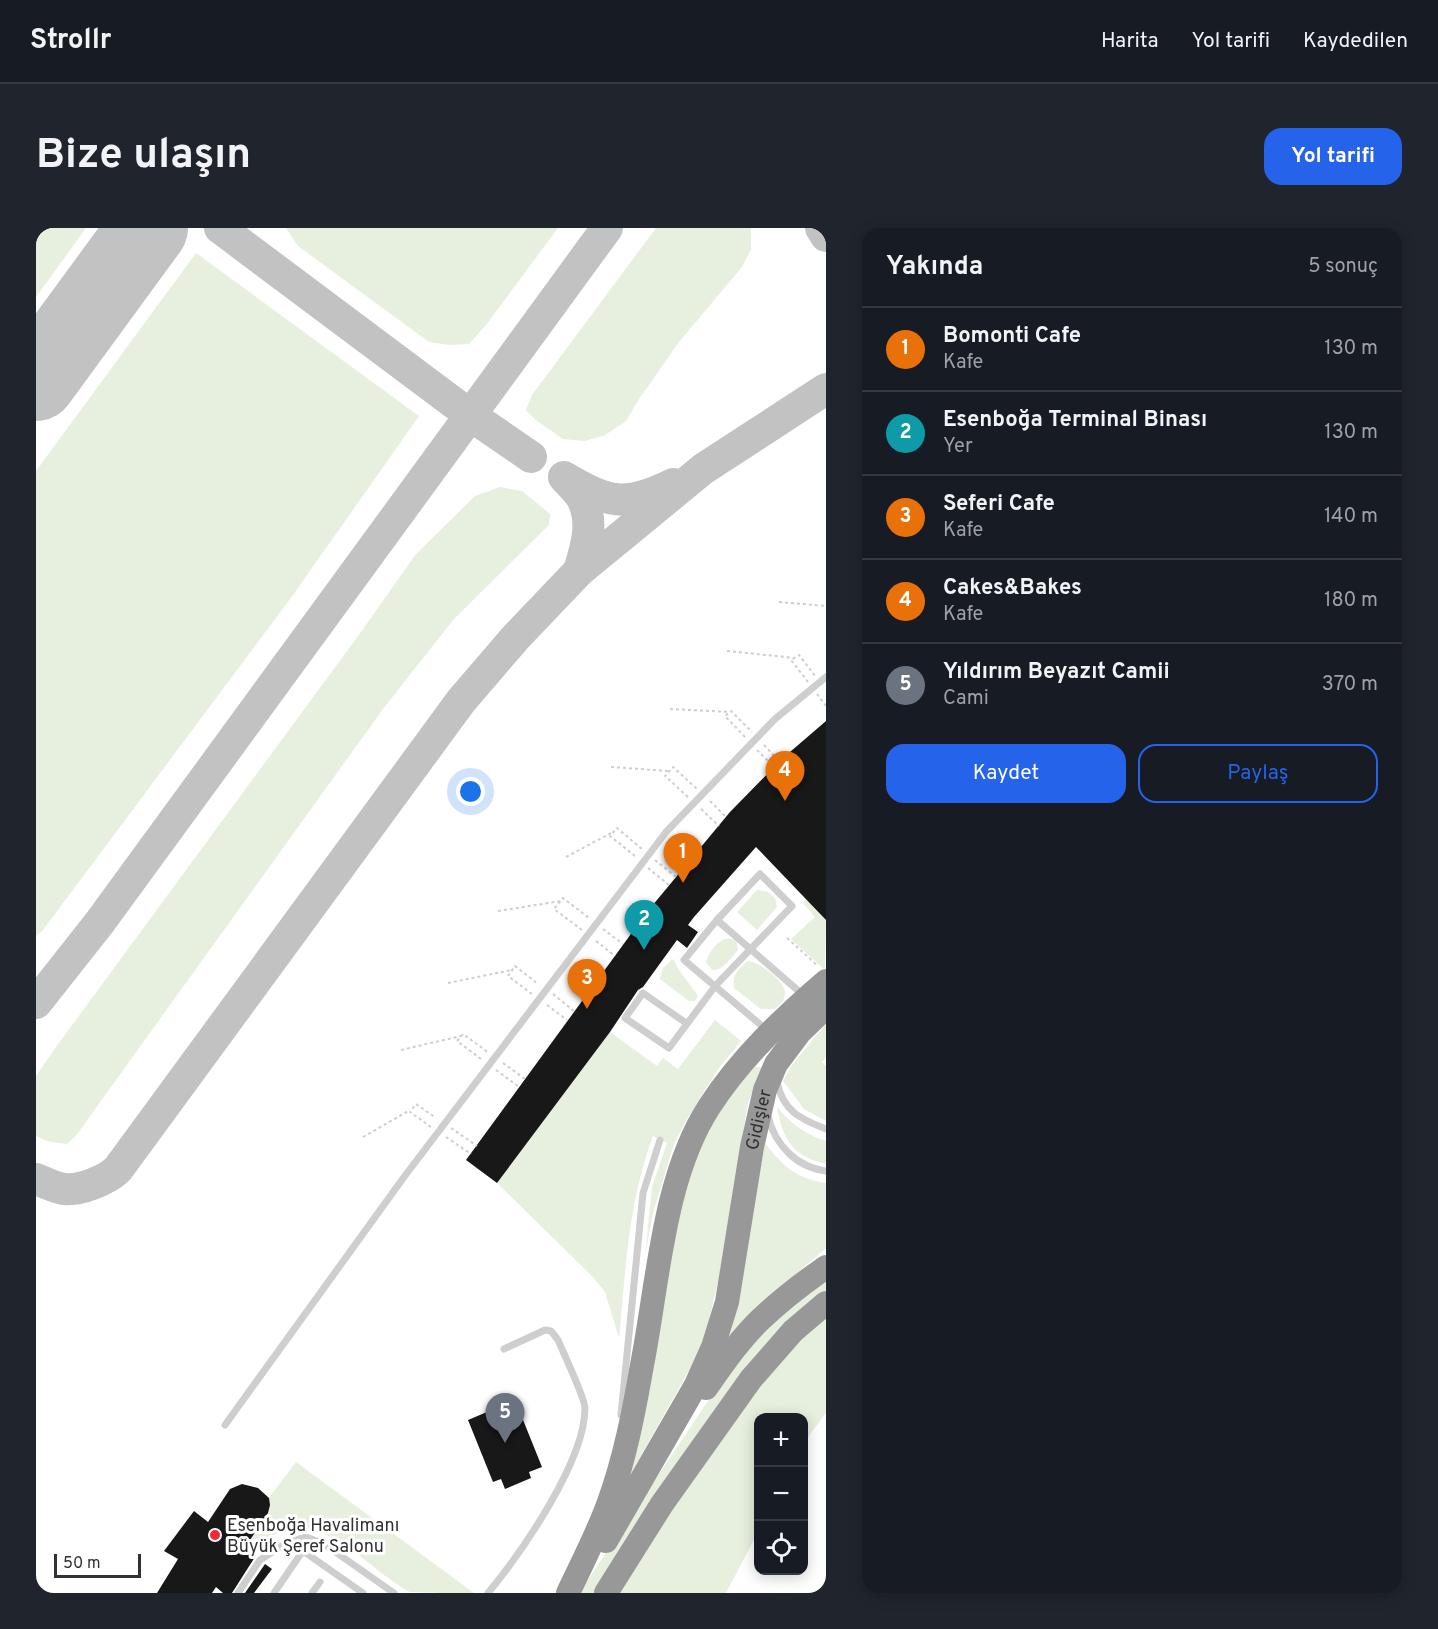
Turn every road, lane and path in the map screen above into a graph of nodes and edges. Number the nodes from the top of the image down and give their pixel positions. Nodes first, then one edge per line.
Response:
1 (779, 602) dead end
2 (826, 606) edge
3 (727, 651) dead end
4 (795, 658) junction
5 (823, 679) edge
6 (826, 706) edge
7 (670, 709) dead end
8 (730, 712) dead end
9 (611, 767) dead end
10 (669, 771) dead end
11 (613, 832) dead end
12 (566, 857) dead end
13 (561, 901) dead end
14 (498, 911) dead end
15 (717, 920) junction
16 (787, 938) dead end
17 (750, 948) junction
18 (512, 970) dead end
19 (822, 974) edge
20 (448, 983) dead end
21 (716, 985) junction
22 (793, 1021) edge
23 (686, 1023) junction
24 (461, 1036) dead end
25 (401, 1050) dead end
26 (765, 1090) junction
27 (413, 1108) dead end
28 (826, 1129) edge
29 (363, 1137) dead end
30 (660, 1140) dead end
31 (826, 1171) edge
32 (826, 1261) edge
33 (826, 1267) edge
34 (797, 1287) junction
35 (826, 1303) edge
36 (504, 1349) dead end
37 (620, 1424) dead end
38 (225, 1425) dead end
39 (617, 1446) dead end
40 (645, 1476) junction
41 (609, 1503) junction
42 (311, 1539) junction
43 (303, 1551) junction
44 (320, 1582) dead end
45 (238, 1593) edge
46 (274, 1593) edge
47 (312, 1593) edge
48 (363, 1593) edge
49 (394, 1593) edge
50 (488, 1593) edge
51 (570, 1593) edge
52 (606, 1593) edge

1 - 2 path
3 - 4 path
4 - 5 path
4 - 6 path
5 - 38 lane
7 - 8 path
9 - 10 path
11 - 12 path
13 - 14 path
15 - 17 lane
15 - 17 lane
15 - 21 lane
16 - 19 path
17 - 21 lane
17 - 22 lane
18 - 20 path
19 - 22 highway
21 - 22 lane
21 - 23 lane
22 - 26 highway, Gidişler
22 - 28 lane
22 - 41 highway
23 - 23 lane
24 - 25 path
26 - 31 lane
26 - 40 highway, Gidişler
27 - 29 path
30 - 37 lane
32 - 34 lane
33 - 34 highway
34 - 40 highway
35 - 52 highway
36 - 50 lane
39 - 41 lane
40 - 51 highway
41 - 51 highway
42 - 43 lane
42 - 45 lane
42 - 49 lane
43 - 46 lane
43 - 48 lane
44 - 47 lane

